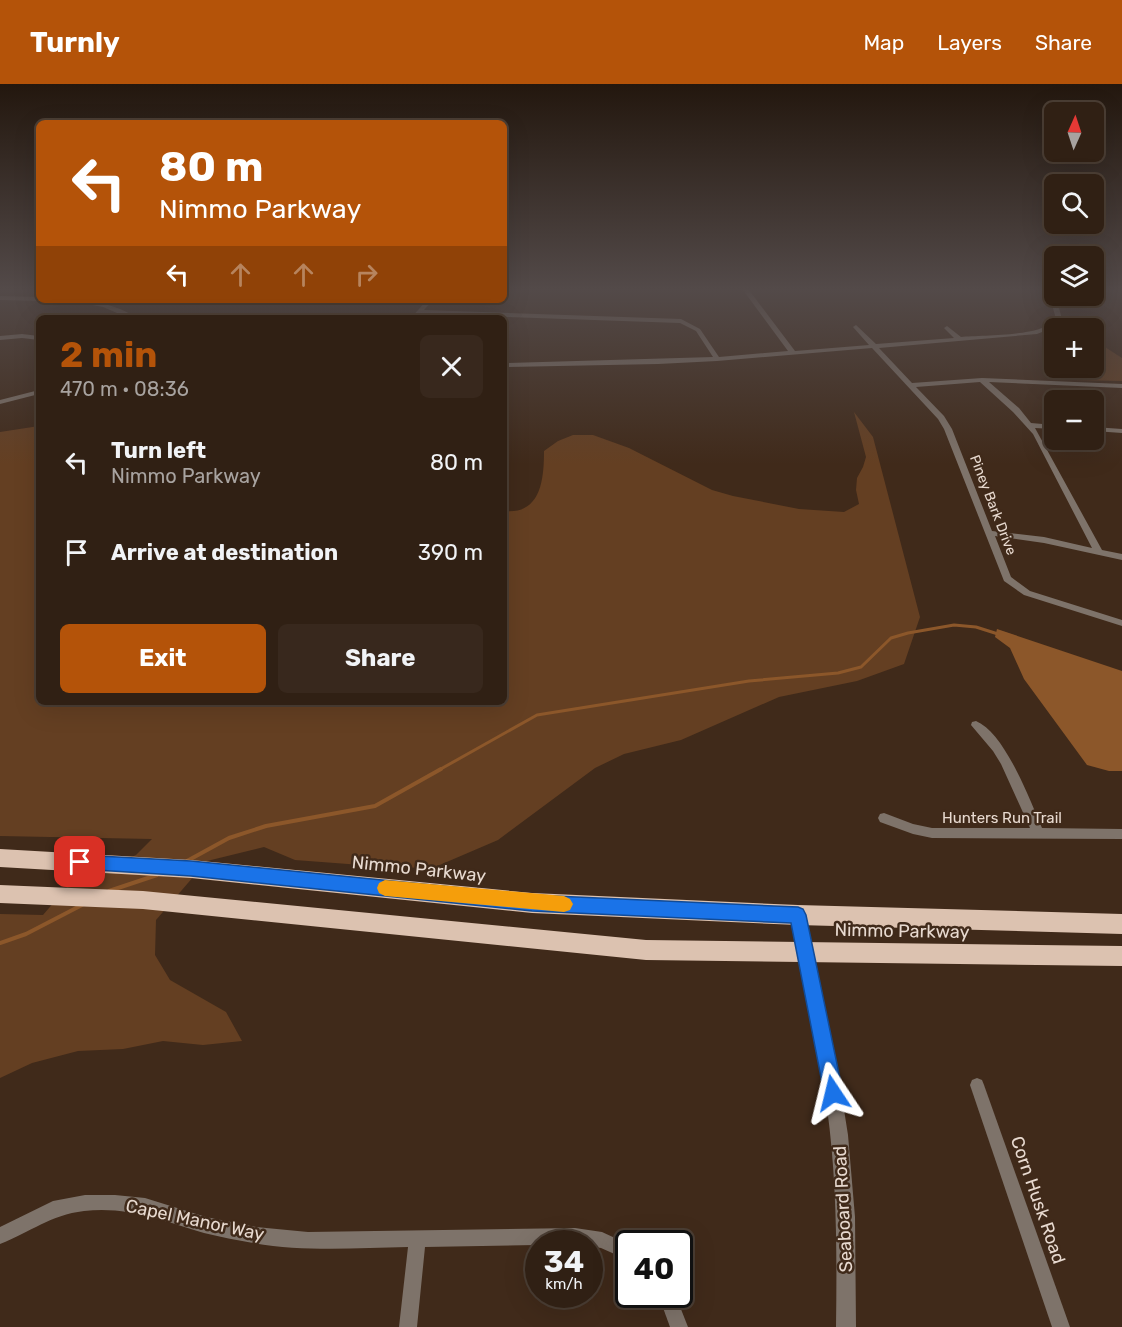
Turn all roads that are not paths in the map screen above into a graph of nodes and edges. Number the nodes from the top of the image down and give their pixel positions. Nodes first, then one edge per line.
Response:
1 (710, 348) edge
2 (789, 348) edge
3 (851, 348) edge
4 (876, 348) edge
5 (793, 353) junction
6 (717, 359) junction
7 (507, 365) edge
8 (982, 380) junction
9 (911, 385) junction
10 (1122, 386) edge
11 (36, 394) edge
12 (0, 402) edge
13 (1029, 425) junction
14 (1044, 426) edge
15 (1104, 430) edge
16 (1119, 431) edge
17 (1122, 439) edge
18 (989, 533) junction
19 (1099, 553) junction
20 (1122, 557) edge
21 (1122, 623) edge
22 (976, 725) dead end
23 (884, 818) dead end
24 (1038, 833) junction
25 (1122, 834) edge
26 (0, 858) edge
27 (0, 894) edge
28 (798, 915) junction
29 (1122, 924) edge
30 (805, 952) junction
31 (1122, 956) edge
32 (977, 1085) dead end
33 (0, 1236) edge
34 (417, 1240) junction
35 (615, 1246) edge
36 (672, 1308) edge
37 (408, 1327) edge
38 (679, 1327) edge
39 (846, 1327) edge
40 (1061, 1327) edge

1 - 6 street
2 - 5 street
3 - 5 street
4 - 9 street, Piney Bark Drive
5 - 6 street
6 - 7 street
8 - 9 street
8 - 10 street
8 - 13 street
9 - 18 street, Piney Bark Drive
11 - 12 street
13 - 14 street
13 - 19 street
15 - 16 street
16 - 17 street
18 - 19 street
18 - 21 street, Piney Bark Drive
19 - 20 street
22 - 24 street
23 - 24 street, Hunters Run Trail
24 - 25 street, Hunters Run Trail
26 - 28 highway, Nimmo Parkway
27 - 30 highway, Nimmo Parkway
28 - 29 highway, Nimmo Parkway
28 - 30 street, Seaboard Road
30 - 31 highway, Nimmo Parkway
30 - 39 street, Seaboard Road
32 - 40 street, Corn Husk Road
33 - 34 street, Capel Manor Way
34 - 35 street, Capel Manor Way
34 - 37 street
36 - 38 street

